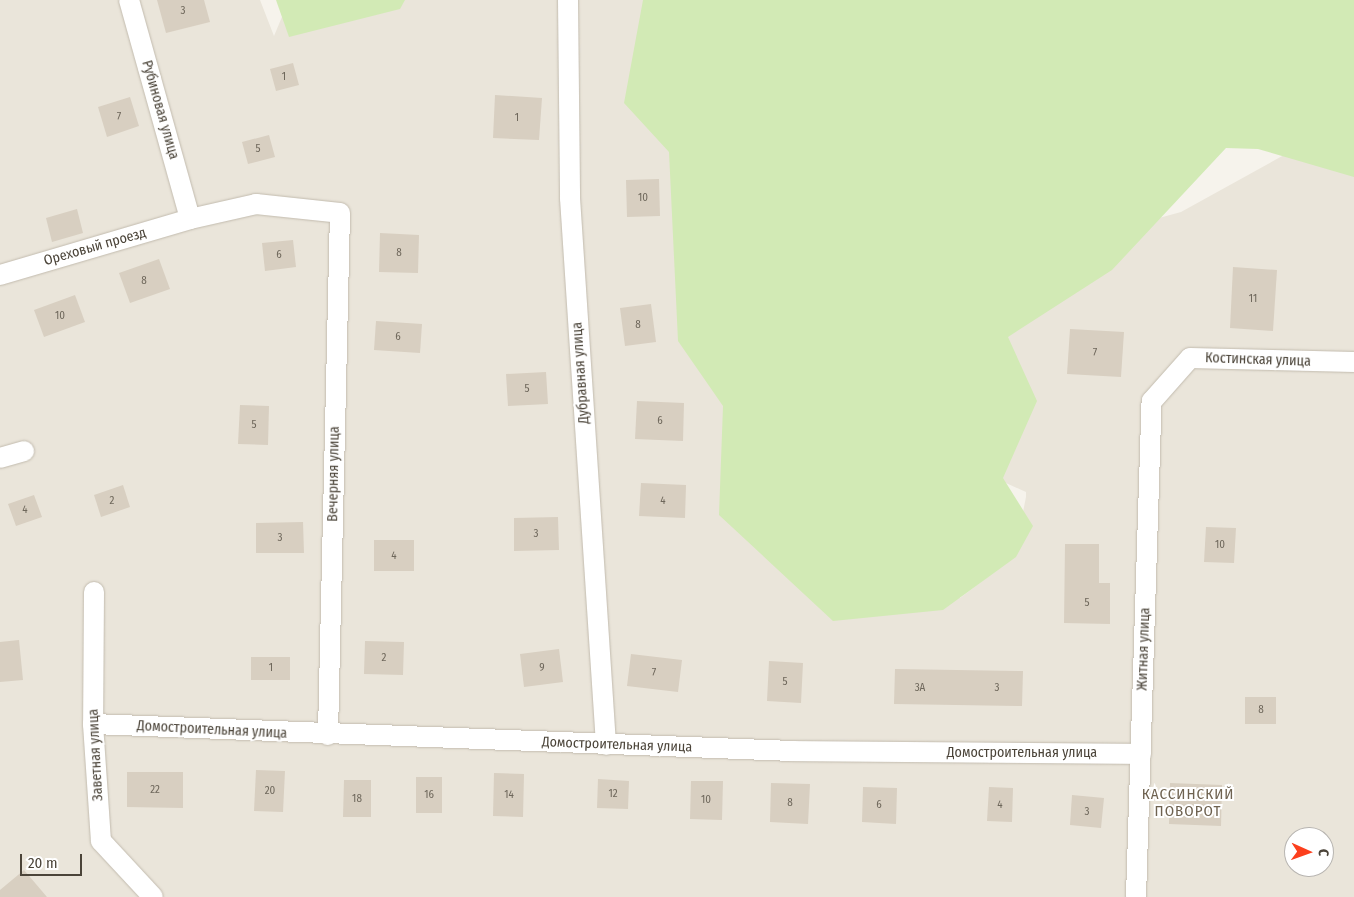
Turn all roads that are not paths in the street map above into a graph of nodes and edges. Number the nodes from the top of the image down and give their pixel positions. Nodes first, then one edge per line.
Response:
1 (129, 0) edge
2 (568, 0) edge
3 (340, 213) joint
4 (190, 220) junction
5 (0, 275) edge
6 (1354, 362) edge
7 (1152, 401) joint
8 (24, 451) dead end
9 (0, 458) edge
10 (94, 592) dead end
11 (94, 724) junction
12 (328, 735) junction
13 (606, 745) junction
14 (1141, 754) junction
15 (153, 897) edge
16 (1136, 897) edge

1 - 4 street, Рубиновая улица
2 - 13 street, Дубравная улица
3 - 4 street, Ореховый проезд
3 - 12 street, Вечерняя улица
4 - 5 street, Ореховый проезд
6 - 7 street, Костинская улица
7 - 14 street, Житная улица
8 - 9 street
10 - 11 street, Заветная улица
11 - 12 street, Домостроительная улица
11 - 15 street, Заветная улица
12 - 13 street, Домостроительная улица
13 - 14 street, Домостроительная улица
14 - 16 street, Житная улица

